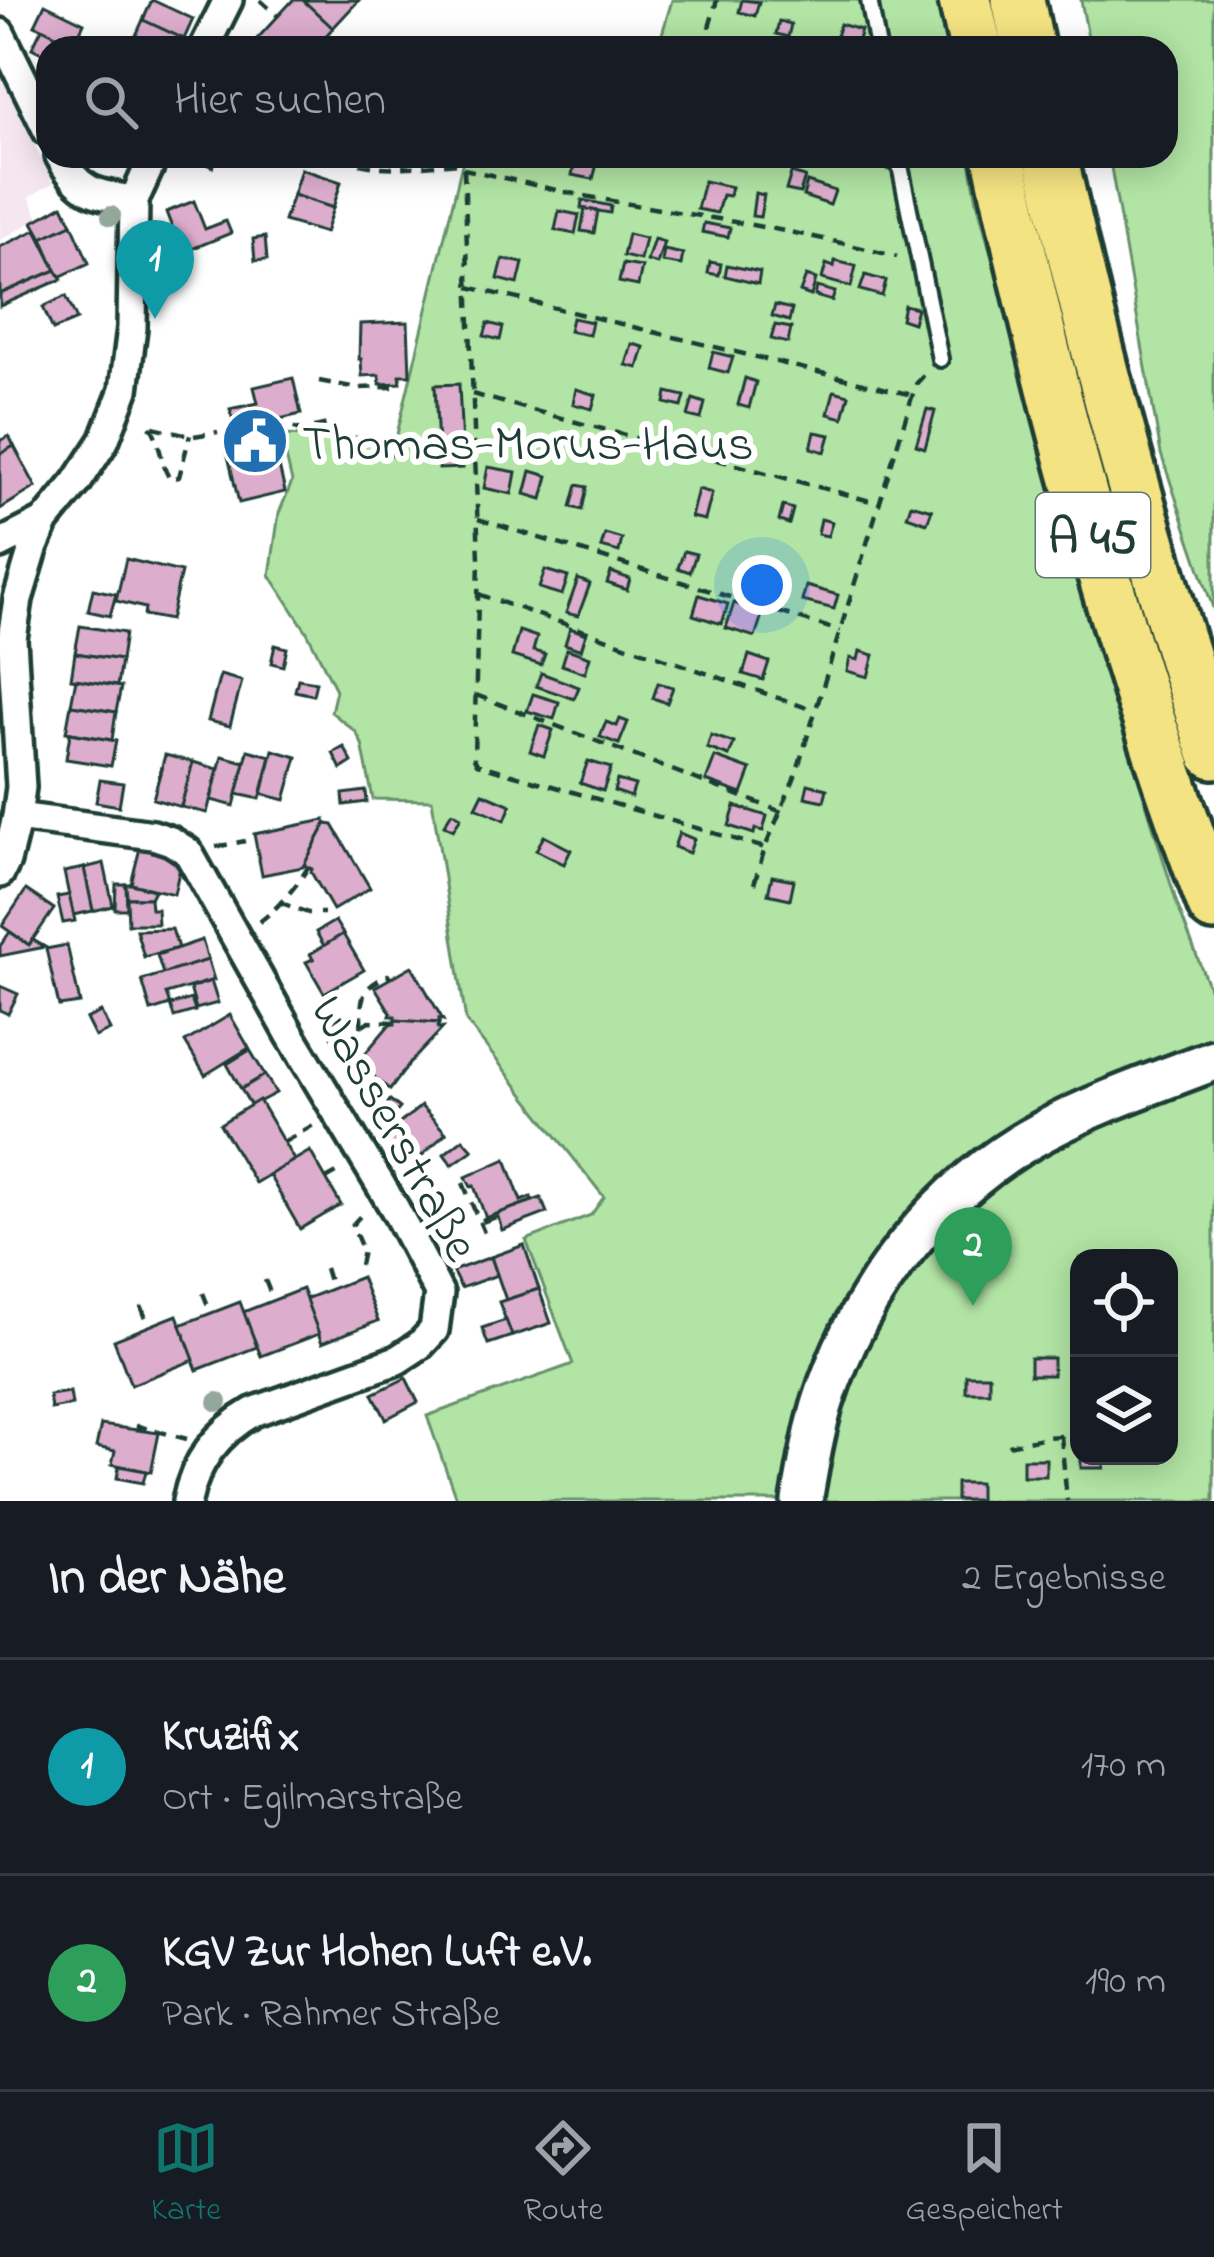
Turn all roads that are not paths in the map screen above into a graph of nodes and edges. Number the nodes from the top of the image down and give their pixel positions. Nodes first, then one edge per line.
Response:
1 (228, 0) edge
2 (869, 0) edge
3 (965, 0) edge
4 (1018, 0) edge
5 (0, 33) edge
6 (210, 36) edge
7 (876, 36) edge
8 (973, 36) edge
9 (1026, 36) edge
10 (36, 106) edge
11 (66, 168) edge
12 (149, 168) edge
13 (901, 168) edge
14 (1002, 168) edge
15 (1054, 168) edge
16 (134, 200) junction
17 (940, 359) road end
18 (45, 521) junction
19 (0, 544) edge
20 (6, 635) edge
21 (1214, 752) edge
22 (17, 817) junction
23 (0, 873) edge
24 (1214, 905) edge
25 (1214, 1060) edge
26 (187, 1501) edge
27 (802, 1501) edge

1 - 6 street
2 - 7 lane
3 - 8 highway
4 - 9 highway
5 - 10 street
11 - 16 street
12 - 16 street
13 - 17 lane
14 - 24 highway, A 45
15 - 21 highway, A 45
16 - 18 street
18 - 19 street
18 - 20 street
20 - 22 street
22 - 23 street
22 - 26 street, Wasserstraße
25 - 27 main road

